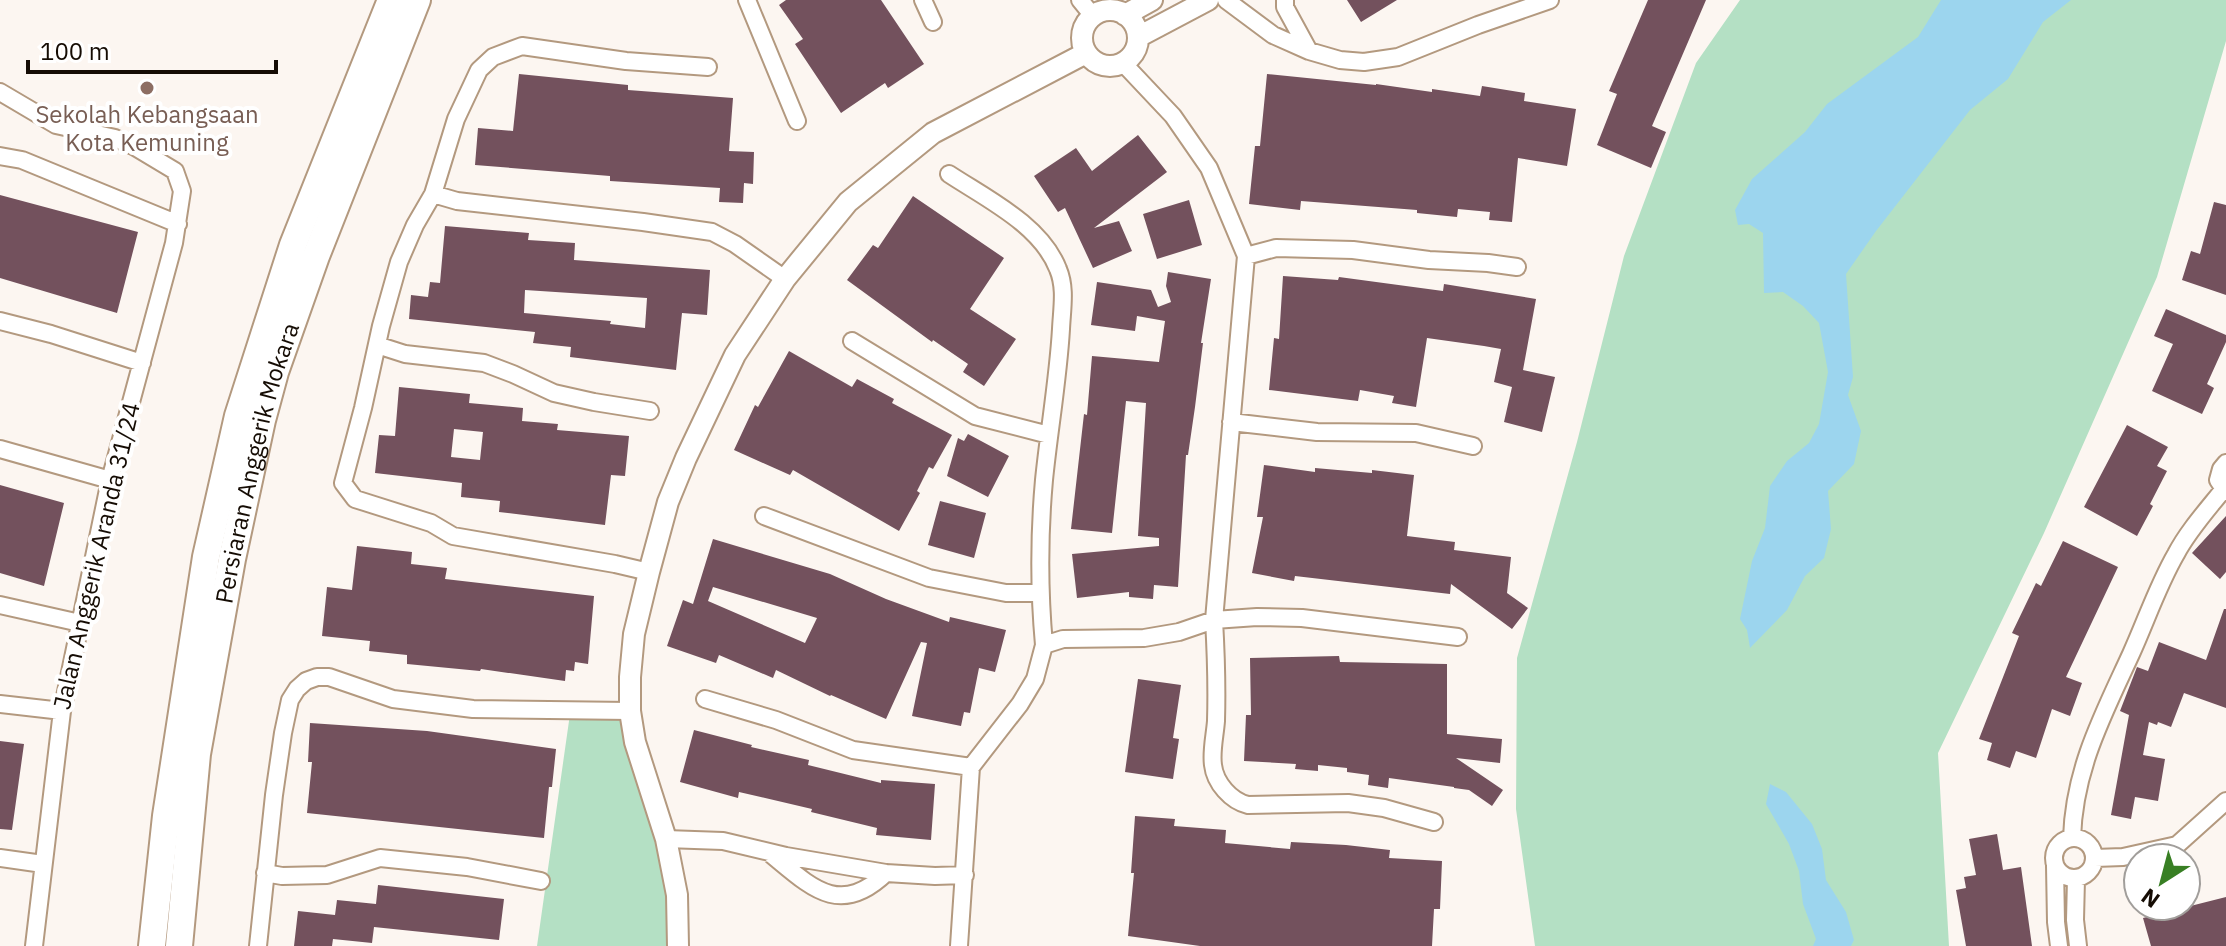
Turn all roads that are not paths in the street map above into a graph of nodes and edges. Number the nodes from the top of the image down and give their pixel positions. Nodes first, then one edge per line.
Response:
1 (391, 0) edge
2 (417, 0) edge
3 (747, 0) edge
4 (923, 0) edge
5 (1152, 0) edge
6 (1208, 0) edge
7 (1226, 0) edge
8 (1285, 0) edge
9 (1550, 0) edge
10 (1087, 8) edge
11 (1125, 15) junction
12 (933, 22) dead end
13 (1138, 37) junction
14 (1309, 51) junction
15 (1086, 53) junction
16 (1123, 63) junction
17 (708, 67) dead end
18 (0, 92) edge
19 (797, 121) dead end
20 (0, 156) edge
21 (949, 174) dead end
22 (433, 194) junction
23 (178, 224) junction
24 (1246, 256) junction
25 (1517, 267) dead end
26 (785, 279) junction
27 (0, 321) edge
28 (852, 341) dead end
29 (377, 345) junction
30 (142, 363) junction
31 (650, 411) dead end
32 (1231, 422) junction
33 (1049, 435) junction
34 (1473, 446) dead end
35 (0, 449) edge
36 (2226, 463) edge
37 (110, 480) junction
38 (2225, 491) edge
39 (764, 516) dead end
40 (649, 572) junction
41 (1039, 593) junction
42 (0, 605) edge
43 (1214, 620) junction
44 (80, 623) junction
45 (1458, 637) dead end
46 (1044, 645) junction
47 (705, 699) dead end
48 (0, 704) edge
49 (62, 711) junction
50 (630, 711) junction
51 (971, 767) junction
52 (2226, 801) edge
53 (1434, 822) dead end
54 (2072, 838) junction
55 (666, 839) junction
56 (767, 851) junction
57 (0, 858) edge
58 (2095, 858) junction
59 (43, 864) junction
60 (2055, 866) junction
61 (265, 873) junction
62 (886, 873) junction
63 (965, 875) junction
64 (2076, 879) junction
65 (541, 881) dead end
66 (34, 946) edge
67 (152, 946) edge
68 (179, 946) edge
69 (258, 946) edge
70 (678, 946) edge
71 (959, 946) edge
72 (2059, 946) edge
73 (2078, 946) edge

1 - 67 main road, Persiaran Anggerik Mokara
2 - 68 main road, Persiaran Anggerik Mokara
3 - 19 street
4 - 12 street
5 - 11 street
6 - 13 street
7 - 14 street
8 - 14 street
9 - 14 street
10 - 11 street
10 - 15 street
11 - 13 street
13 - 16 street
15 - 16 street
15 - 26 street
16 - 24 street
17 - 22 street
18 - 23 street, Jalan Anggerik Aranda 31/24
20 - 23 street
21 - 33 street
22 - 26 street
22 - 29 street
23 - 30 street, Jalan Anggerik Aranda 31/24
24 - 25 street
24 - 32 street
26 - 40 street
27 - 30 street
28 - 33 street
29 - 31 street
29 - 40 street
30 - 37 street, Jalan Anggerik Aranda 31/24
32 - 34 street
32 - 43 street
33 - 41 street
35 - 37 street
36 - 38 street
37 - 44 street, Jalan Anggerik Aranda 31/24
38 - 54 street
39 - 41 street
40 - 50 street
41 - 46 street
42 - 44 street
43 - 45 street
43 - 46 street
43 - 53 street
44 - 49 street, Jalan Anggerik Aranda 31/24
46 - 51 street
47 - 51 street
48 - 49 street
49 - 59 street, Jalan Anggerik Aranda 31/24
50 - 55 street
50 - 61 street
51 - 63 street
52 - 58 street
54 - 58 street
54 - 60 street
55 - 56 street
55 - 70 street
56 - 62 street
56 - 62 street
57 - 59 street
58 - 64 street
59 - 66 street, Jalan Anggerik Aranda 31/24
60 - 64 street
60 - 72 street
61 - 65 street
61 - 69 street
62 - 63 street
63 - 71 street
64 - 73 street

